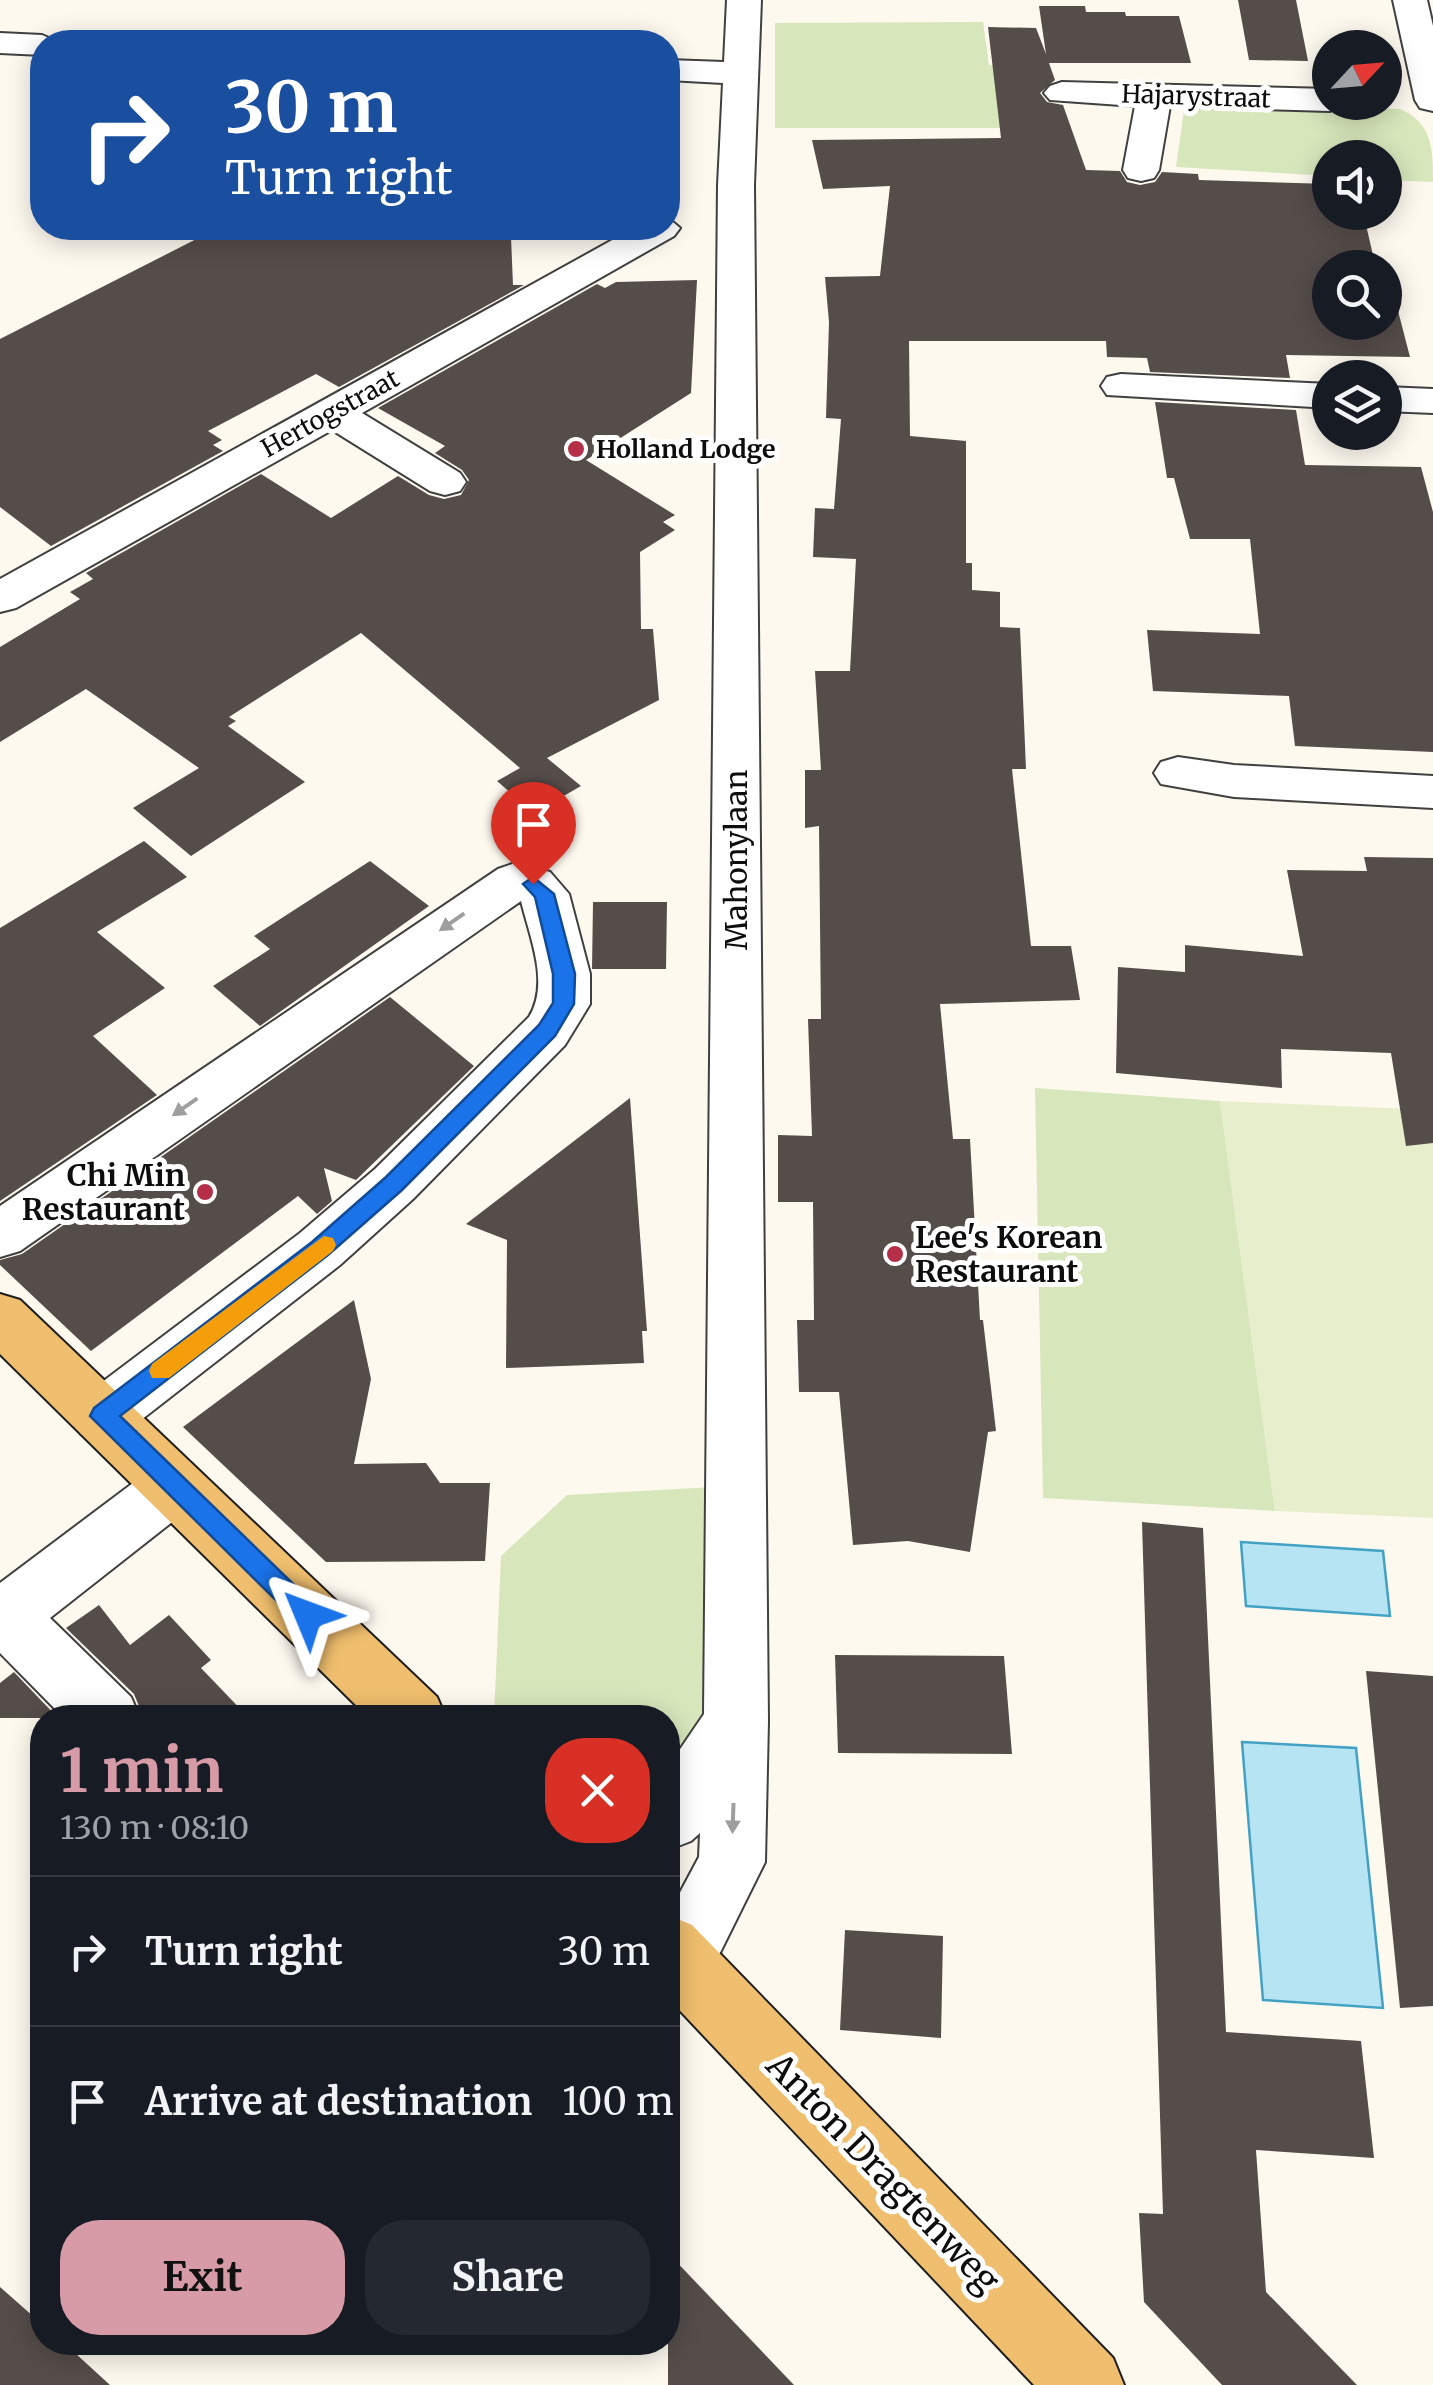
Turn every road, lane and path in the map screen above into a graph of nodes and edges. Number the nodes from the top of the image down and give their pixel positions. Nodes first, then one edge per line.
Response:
1 (744, 0) edge
2 (1410, 0) edge
3 (0, 43) edge
4 (30, 44) edge
5 (680, 70) edge
6 (743, 73) junction
7 (1062, 93) dead end
8 (1155, 95) junction
9 (1312, 99) edge
10 (1422, 102) edge
11 (1141, 170) dead end
12 (690, 211) edge
13 (638, 240) edge
14 (1121, 386) dead end
15 (1312, 395) edge
16 (1402, 399) edge
17 (1433, 401) edge
18 (332, 412) junction
19 (445, 482) dead end
20 (0, 598) edge
21 (1178, 773) dead end
22 (1433, 792) edge
23 (0, 1235) edge
24 (0, 1317) edge
25 (102, 1416) junction
26 (174, 1486) junction
27 (3, 1618) edge
28 (94, 1705) edge
29 (401, 1705) edge
30 (736, 1720) junction
31 (680, 1807) edge
32 (680, 1944) edge
33 (680, 1960) edge
34 (1086, 2385) edge

1 - 6 street, Mahonylaan
2 - 10 street
3 - 4 street
5 - 6 street
6 - 12 street, Mahonylaan
7 - 8 street, Hajarystraat
8 - 9 street, Hajarystraat
8 - 11 street
12 - 30 street, Mahonylaan
13 - 18 street, Hertogstraat
14 - 15 street
16 - 17 street
18 - 19 street
18 - 20 street, Hertogstraat
21 - 22 street
25 -> 23 street
24 - 25 main road
25 - 26 main road
26 - 27 street
26 - 29 main road
27 - 28 street
30 - 31 street
30 -> 32 street, Mahonylaan
33 - 34 main road, Anton Dragtenweg

